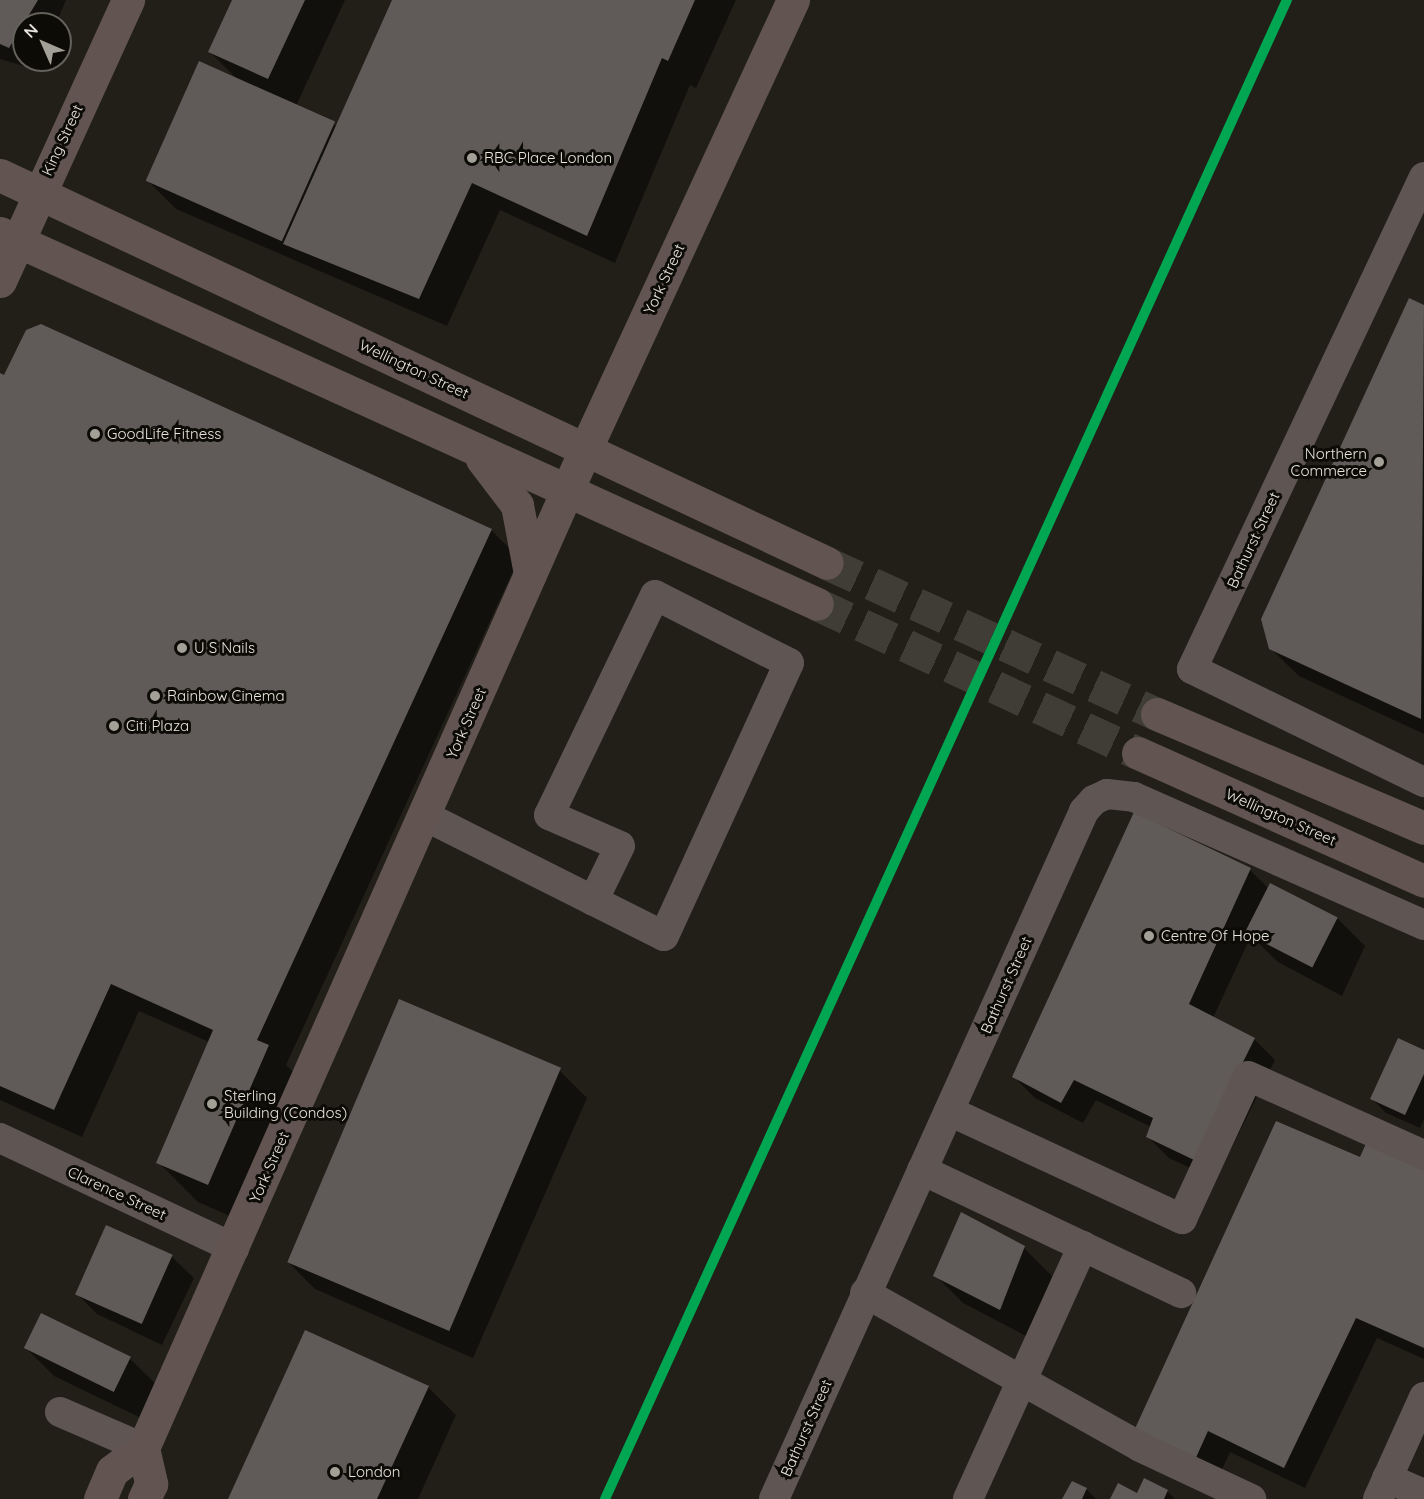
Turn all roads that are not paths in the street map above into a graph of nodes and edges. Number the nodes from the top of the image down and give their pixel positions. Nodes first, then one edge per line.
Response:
1 (128, 0) edge
2 (793, 0) edge
3 (0, 175) edge
4 (1424, 177) edge
5 (38, 191) junction
6 (9, 237) edge
7 (0, 281) edge
8 (585, 450) junction
9 (477, 453) junction
10 (567, 494) junction
11 (827, 563) tunnel mouth
12 (531, 576) junction
13 (817, 604) tunnel mouth
14 (1157, 714) tunnel mouth
15 (1138, 753) tunnel mouth
16 (1424, 782) edge
17 (425, 816) junction
18 (1424, 828) edge
19 (1424, 881) edge
20 (593, 901) junction
21 (1424, 925) edge
22 (949, 1111) junction
23 (0, 1138) edge
24 (1424, 1155) edge
25 (921, 1170) junction
26 (1083, 1246) junction
27 (234, 1248) junction
28 (866, 1293) junction
29 (1181, 1293) dead end
30 (1024, 1383) junction
31 (1424, 1397) edge
32 (60, 1412) dead end
33 (143, 1448) junction
34 (1383, 1489) edge
35 (1424, 1494) edge
36 (776, 1498) edge
37 (100, 1499) edge
38 (144, 1499) edge
39 (968, 1499) edge
40 (1251, 1499) edge

1 - 5 main road, King Street
2 - 8 main road, York Street
3 - 5 main road, Wellington Street
4 - 16 street, Bathurst Street
5 - 6 main road, King Street
5 - 8 main road, Wellington Street
6 - 7 main road, King Street
6 - 9 main road
8 - 10 main road, York Street
8 - 11 main road, Wellington Street
9 - 10 main road
9 - 12 main road
10 - 12 main road, York Street
10 - 13 main road
12 - 17 main road, York Street
14 - 18 main road
15 - 19 main road, Wellington Street
17 - 20 street
17 - 27 main road, York Street
20 - 20 street
21 - 22 street, Bathurst Street
22 - 24 street
22 - 25 street, Bathurst Street
23 - 27 street, Clarence Street
25 - 26 street
25 - 28 street, Bathurst Street
26 - 29 street
26 - 30 street
27 - 33 main road, York Street
28 - 30 street
28 - 36 street, Bathurst Street
30 - 39 street
30 - 40 street
31 - 34 street
32 - 33 street
33 - 37 main road, York Street
33 - 38 main road
34 - 35 street

